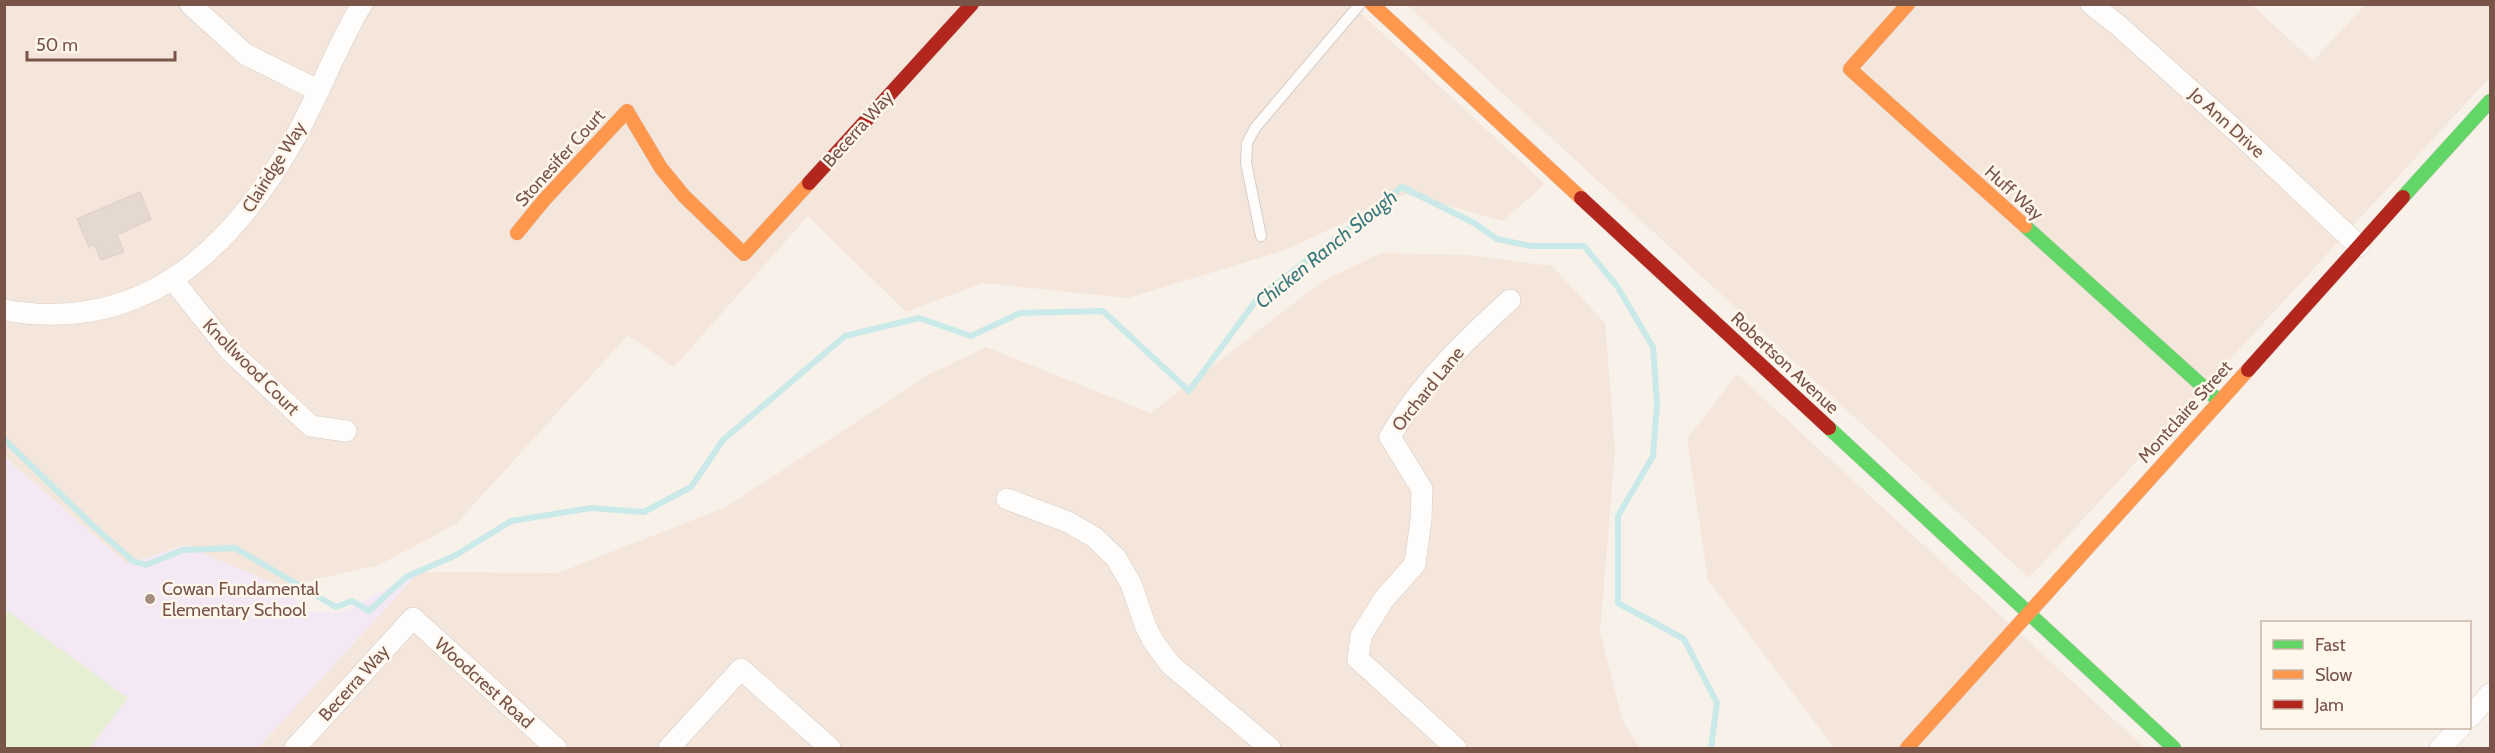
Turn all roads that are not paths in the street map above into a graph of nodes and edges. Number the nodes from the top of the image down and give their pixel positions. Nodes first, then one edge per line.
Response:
1 (190, 4) edge
2 (362, 4) edge
3 (972, 4) edge
4 (1360, 4) edge
5 (1372, 4) edge
6 (1908, 4) edge
7 (2091, 4) edge
8 (319, 91) junction
9 (2490, 100) edge
10 (517, 233) dead end
11 (1261, 237) dead end
12 (2359, 246) junction
13 (744, 254) joint
14 (172, 279) junction
15 (1510, 300) dead end
16 (4, 310) edge
17 (2219, 401) junction
18 (346, 431) dead end
19 (1007, 499) dead end
20 (2027, 613) junction
21 (413, 618) joint
22 (2490, 694) edge
23 (2471, 715) edge
24 (2459, 729) edge
25 (295, 748) edge
26 (556, 748) edge
27 (669, 748) edge
28 (830, 748) edge
29 (1270, 748) edge
30 (1456, 748) edge
31 (1907, 748) edge
32 (2174, 748) edge
33 (2440, 748) edge

1 - 8 street
2 - 8 street, Clairidge Way
3 - 13 street, Becerra Way
4 - 11 lane
5 - 20 street, Robertson Avenue
6 - 17 street, Huff Way
7 - 12 street, Jo Ann Drive
8 - 14 street, Clairidge Way
9 - 12 street, Montclaire Street
10 - 13 street, Stonesifer Court
12 - 17 street, Montclaire Street
14 - 16 street, Clairidge Way
14 - 18 street, Knollwood Court
15 - 30 street, Orchard Lane
17 - 20 street, Montclaire Street
19 - 29 street
20 - 31 street, Montclaire Street
20 - 32 street, Robertson Avenue
21 - 25 street, Becerra Way
21 - 26 street, Woodcrest Road
22 - 23 street
24 - 33 street
27 - 28 street

